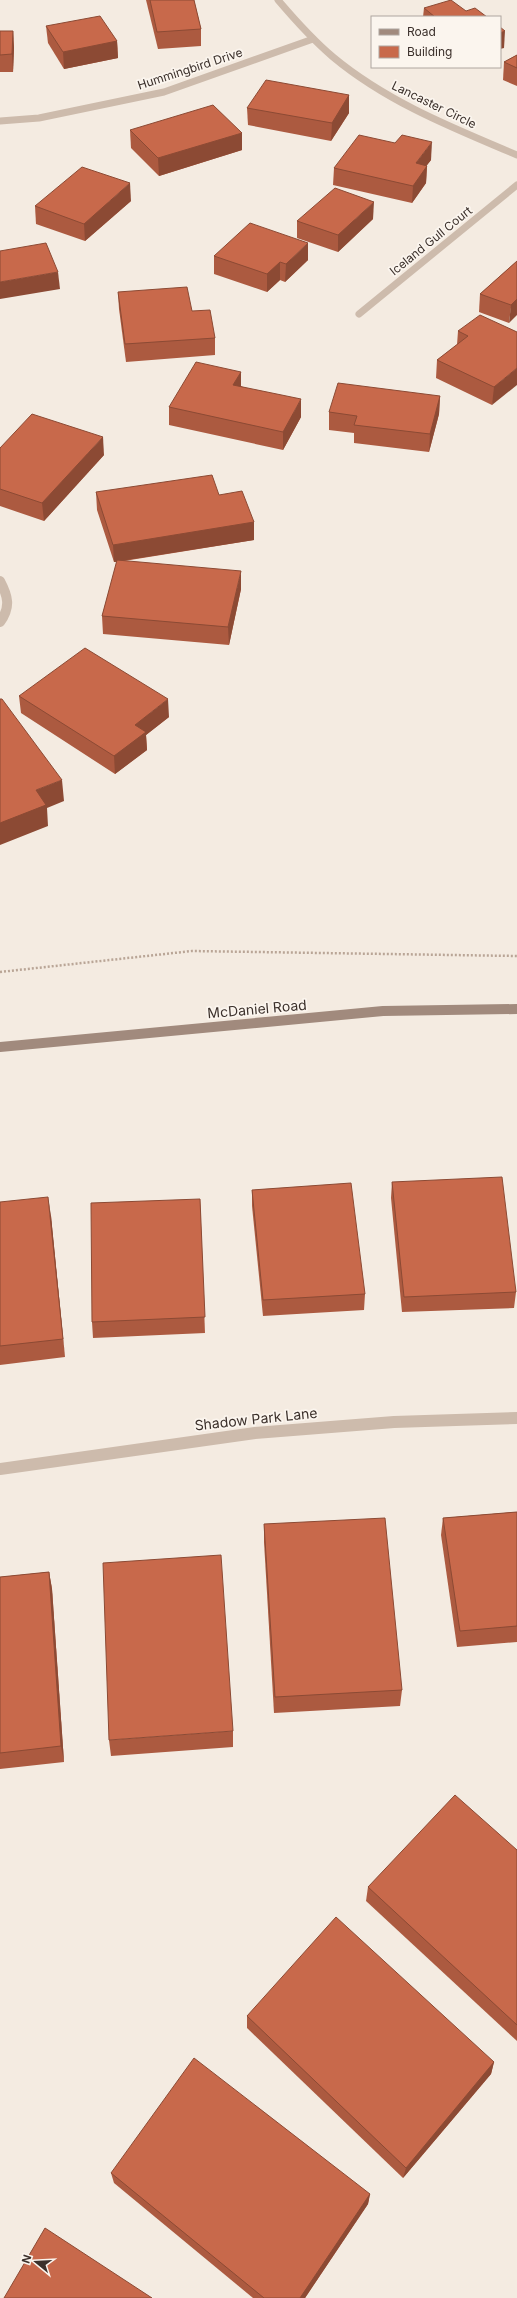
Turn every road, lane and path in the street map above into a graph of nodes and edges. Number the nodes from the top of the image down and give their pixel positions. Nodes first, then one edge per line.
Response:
1 (278, 0) edge
2 (313, 40) junction
3 (0, 120) edge
4 (517, 155) edge
5 (517, 185) edge
6 (359, 314) dead end
7 (0, 581) edge
8 (0, 622) edge
9 (517, 956) edge
10 (0, 972) edge
11 (517, 1009) edge
12 (0, 1047) edge
13 (517, 1418) edge
14 (0, 1469) edge

1 - 2 street, Lancaster Circle
2 - 3 street, Hummingbird Drive
2 - 4 street, Lancaster Circle
5 - 6 street, Iceland Gull Court
7 - 8 street
9 - 10 path
11 - 12 main road, McDaniel Road
13 - 14 street, Shadow Park Lane

